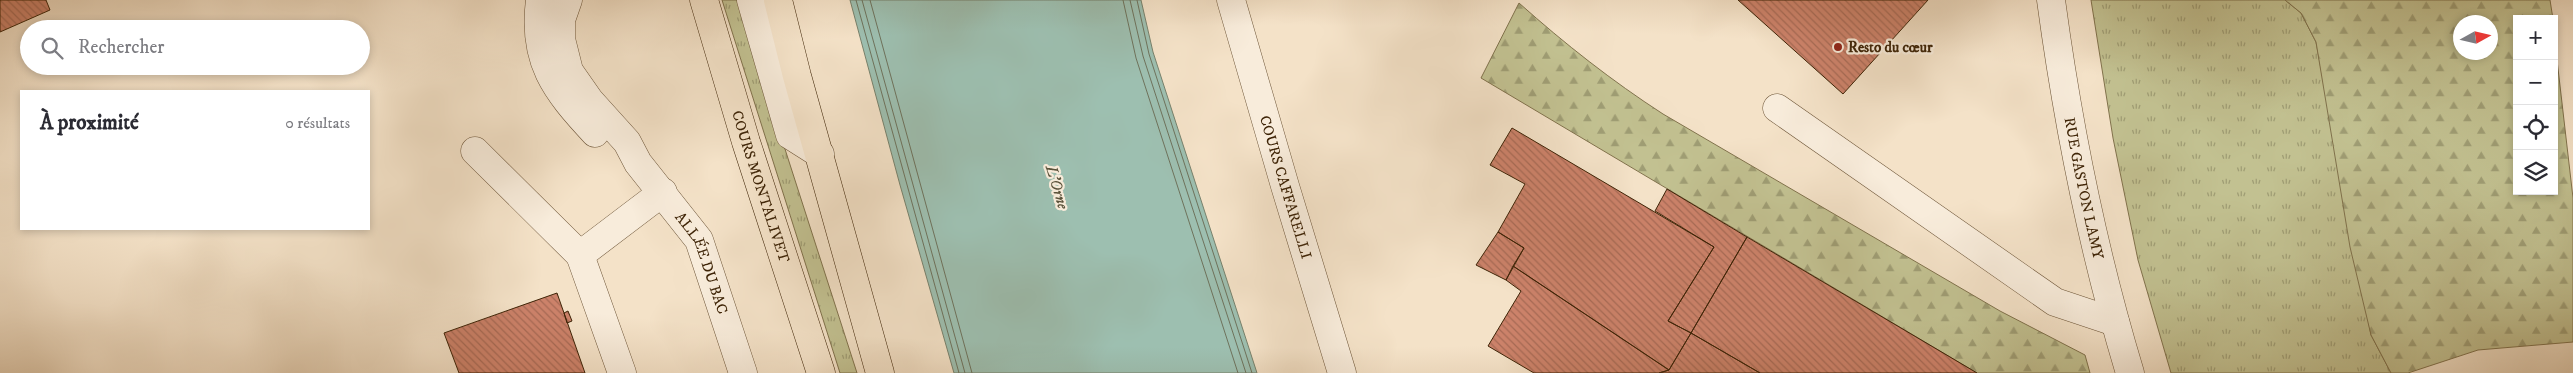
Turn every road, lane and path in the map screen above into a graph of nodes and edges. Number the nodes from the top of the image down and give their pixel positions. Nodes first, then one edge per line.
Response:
1 (540, 0) edge
2 (568, 0) edge
3 (704, 0) edge
4 (750, 0) edge
5 (778, 0) edge
6 (1231, 0) edge
7 (2051, 0) edge
8 (1777, 108) dead end
9 (475, 151) dead end
10 (820, 154) junction
11 (638, 164) junction
12 (663, 192) junction
13 (580, 255) junction
14 (2115, 322) junction
15 (622, 373) edge
16 (743, 373) edge
17 (820, 373) edge
18 (880, 373) edge
19 (1342, 373) edge
20 (2130, 373) edge

1 - 11 street, ALLÉE DU BAC
2 - 11 street, ALLÉE DU BAC
3 - 17 main road, COURS MONTALIVET
4 - 10 street
5 - 10 main road
6 - 19 street, COURS CAFFARELLI
7 - 14 street, RUE GASTON LAMY
8 - 14 street
9 - 13 street
10 - 18 main road
11 - 12 street, ALLÉE DU BAC
12 - 13 street
12 - 16 street, ALLÉE DU BAC
13 - 15 street
14 - 20 street, RUE GASTON LAMY

